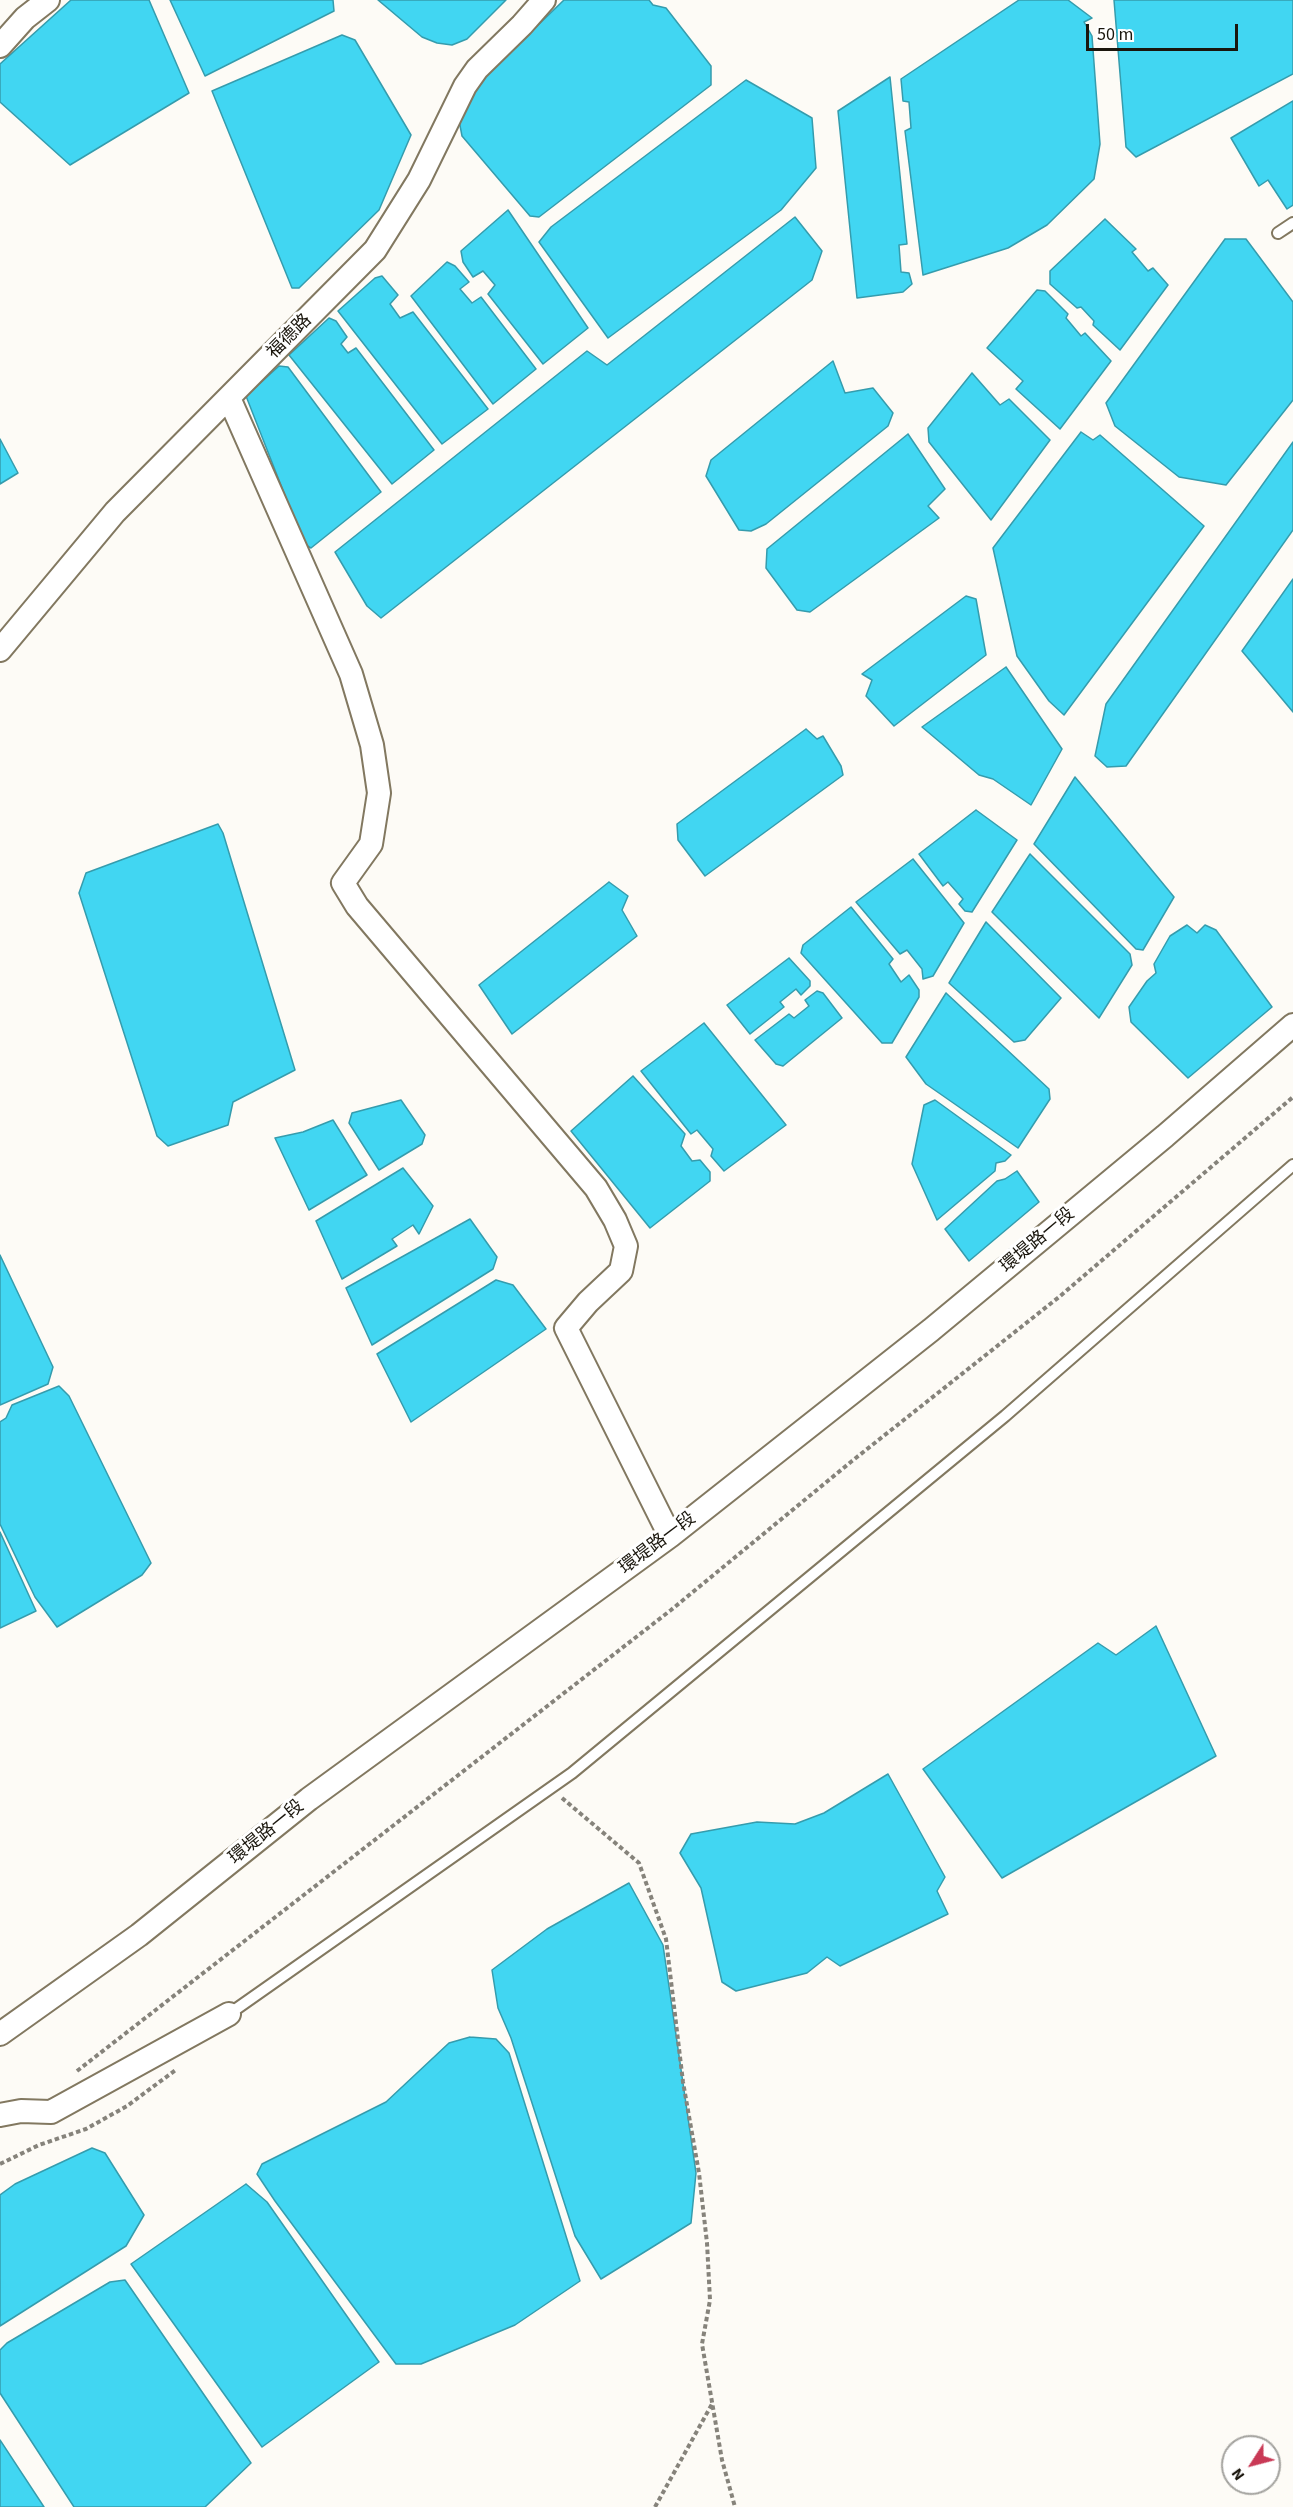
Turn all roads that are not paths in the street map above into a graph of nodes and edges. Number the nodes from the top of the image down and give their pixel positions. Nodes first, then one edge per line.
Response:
1 (48, 0) edge
2 (544, 0) edge
3 (0, 46) edge
4 (1293, 223) edge
5 (1278, 232) dead end
6 (229, 398) junction
7 (0, 650) edge
8 (1293, 1025) edge
9 (1293, 1165) edge
10 (670, 1536) junction
11 (228, 2014) joint
12 (0, 2034) edge
13 (0, 2115) edge

1 - 3 street
2 - 6 street, 福德路
4 - 5 lane
6 - 7 street, 福德路
6 - 10 street
8 - 10 street, 環堤路一段
9 - 11 lane
10 - 12 street, 環堤路一段
11 - 13 street

